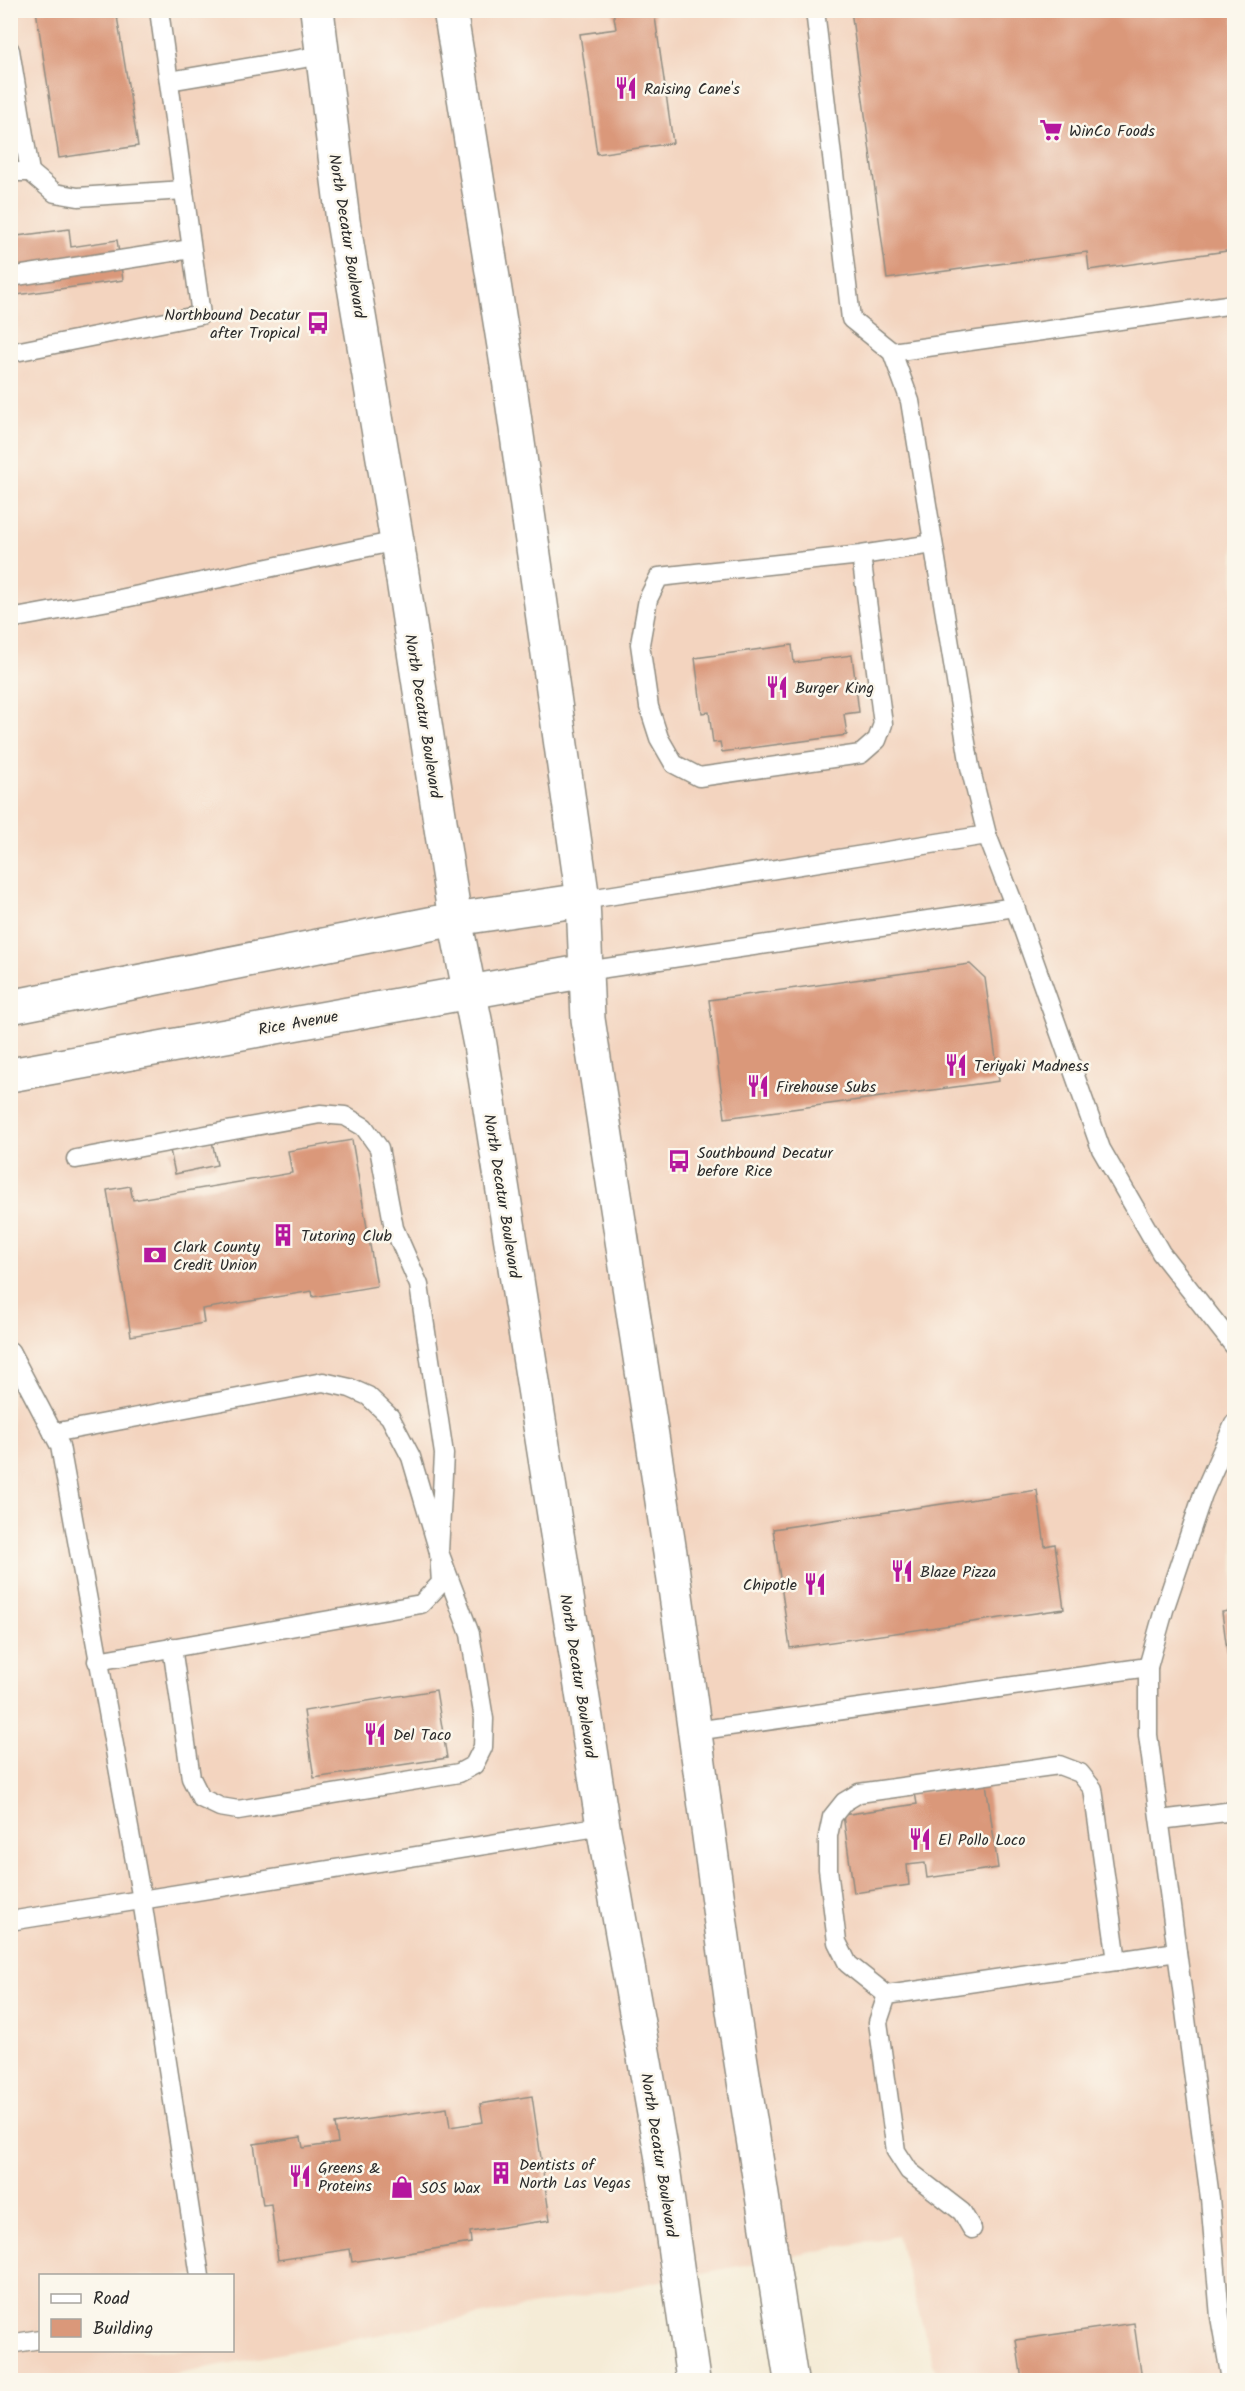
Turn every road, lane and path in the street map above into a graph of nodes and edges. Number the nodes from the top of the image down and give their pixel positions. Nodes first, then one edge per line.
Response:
1 (159, 10) edge
2 (317, 10) edge
3 (450, 10) edge
4 (815, 10) edge
5 (10, 50) edge
6 (323, 55) junction
7 (169, 81) junction
8 (10, 172) edge
9 (30, 172) junction
10 (184, 190) junction
11 (191, 249) junction
12 (10, 277) edge
13 (1234, 304) edge
14 (892, 352) junction
15 (10, 353) edge
16 (397, 541) junction
17 (933, 544) junction
18 (861, 555) junction
19 (10, 619) edge
20 (987, 835) junction
21 (583, 900) junction
22 (1015, 907) junction
23 (455, 919) junction
24 (586, 971) junction
25 (468, 991) junction
26 (10, 1007) edge
27 (10, 1075) edge
28 (76, 1159) dead end
29 (1234, 1346) edge
30 (10, 1351) edge
31 (1234, 1424) edge
32 (53, 1433) junction
33 (440, 1552) junction
34 (172, 1647) junction
35 (97, 1661) junction
36 (1148, 1667) junction
37 (695, 1731) junction
38 (1234, 1811) edge
39 (1160, 1820) junction
40 (603, 1826) junction
41 (142, 1900) junction
42 (10, 1921) edge
43 (1177, 1952) junction
44 (1117, 1961) junction
45 (887, 1995) junction
46 (972, 2229) dead end
47 (1234, 2256) edge
48 (1216, 2260) junction
49 (200, 2274) edge
50 (39, 2339) edge
51 (10, 2344) edge
52 (693, 2380) edge
53 (791, 2380) edge
54 (1231, 2380) edge

1 - 7 lane
2 - 6 main road, North Decatur Boulevard
3 - 21 main road
4 - 14 lane
5 - 9 lane
6 - 7 lane
6 - 16 main road, North Decatur Boulevard
7 - 10 lane
8 - 9 lane
9 - 10 lane
10 - 11 lane
11 - 12 lane
11 - 15 lane
13 - 14 lane
14 - 17 lane
16 - 19 lane
16 - 23 main road, North Decatur Boulevard
17 - 18 lane
17 - 20 lane
18 - 18 lane
20 - 21 lane
20 - 22 lane
21 - 23 main road
21 - 24 main road
22 - 24 lane
22 - 29 lane
23 - 25 main road, North Decatur Boulevard
23 - 26 main road
24 - 25 main road, Rice Avenue
24 - 37 main road
25 - 27 main road, Rice Avenue
25 - 40 main road, North Decatur Boulevard
28 - 33 lane
30 - 32 lane
31 - 36 lane
32 - 33 lane
32 - 35 lane
33 - 34 lane
33 - 34 lane
34 - 35 lane
35 - 41 lane
36 - 37 lane
36 - 39 lane
37 - 53 main road
38 - 39 lane
39 - 43 lane
40 - 41 lane
40 - 52 main road, North Decatur Boulevard
41 - 42 lane
41 - 49 lane
43 - 44 lane
43 - 48 lane
44 - 45 lane
44 - 45 lane
45 - 46 lane
47 - 48 lane
48 - 54 lane
50 - 51 lane

